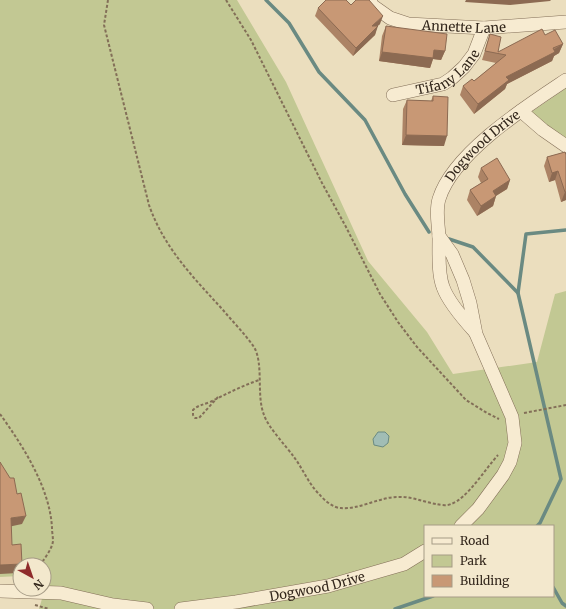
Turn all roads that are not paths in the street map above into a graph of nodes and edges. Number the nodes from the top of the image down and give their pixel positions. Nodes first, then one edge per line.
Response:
1 (369, 0) edge
2 (566, 22) edge
3 (484, 28) junction
4 (566, 80) edge
5 (393, 95) dead end
6 (521, 111) junction
7 (566, 146) edge
8 (439, 236) junction
9 (476, 334) junction
10 (461, 525) edge
11 (424, 552) edge
12 (0, 591) edge
13 (147, 609) edge
14 (181, 609) edge

1 - 3 street, Annette Lane
2 - 3 street, Annette Lane
3 - 5 street, Tifany Lane
4 - 6 street, Dogwood Drive
6 - 7 street
6 - 8 street, Dogwood Drive
8 - 9 street, Dogwood Drive
8 - 9 street, Dogwood Drive
9 - 10 street, Dogwood Drive
11 - 14 street, Dogwood Drive
12 - 13 street

